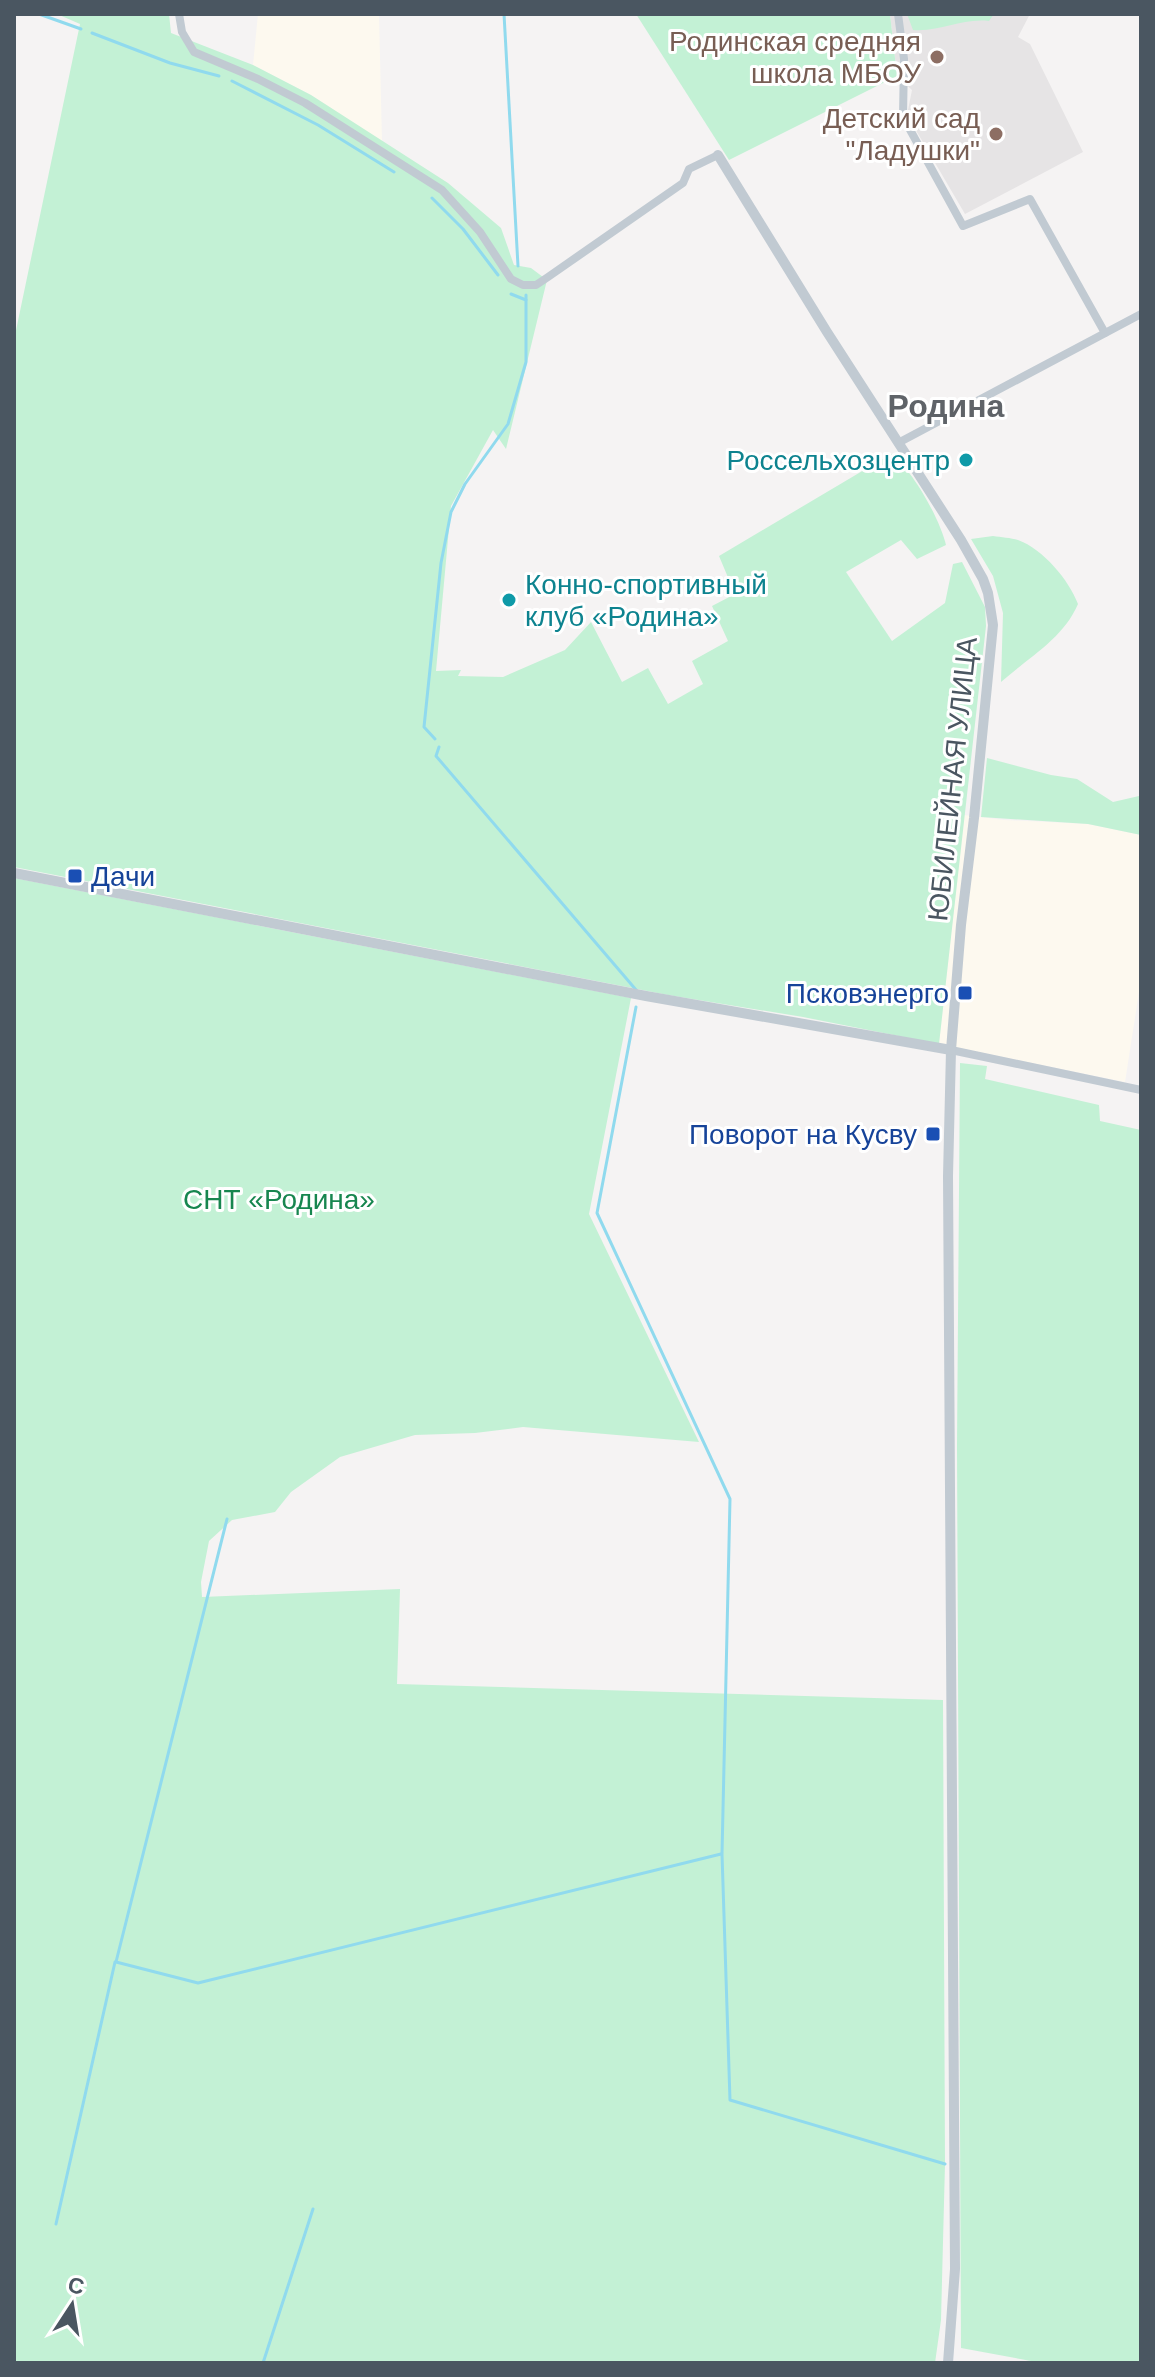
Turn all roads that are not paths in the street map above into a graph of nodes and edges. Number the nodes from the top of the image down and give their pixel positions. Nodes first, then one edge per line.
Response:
1 (179, 14) edge
2 (898, 14) edge
3 (718, 155) joint
4 (1141, 314) edge
5 (1105, 333) junction
6 (898, 443) junction
7 (14, 873) edge
8 (951, 1050) junction
9 (1141, 1090) edge
10 (948, 2363) edge

1 - 3 street
2 - 5 street
3 - 6 street, ЮБИЛЕЙНАЯ УЛИЦА
4 - 5 street
5 - 6 street
6 - 8 street, ЮБИЛЕЙНАЯ УЛИЦА
7 - 8 street
8 - 9 street
8 - 10 street, ЮБИЛЕЙНАЯ УЛИЦА

